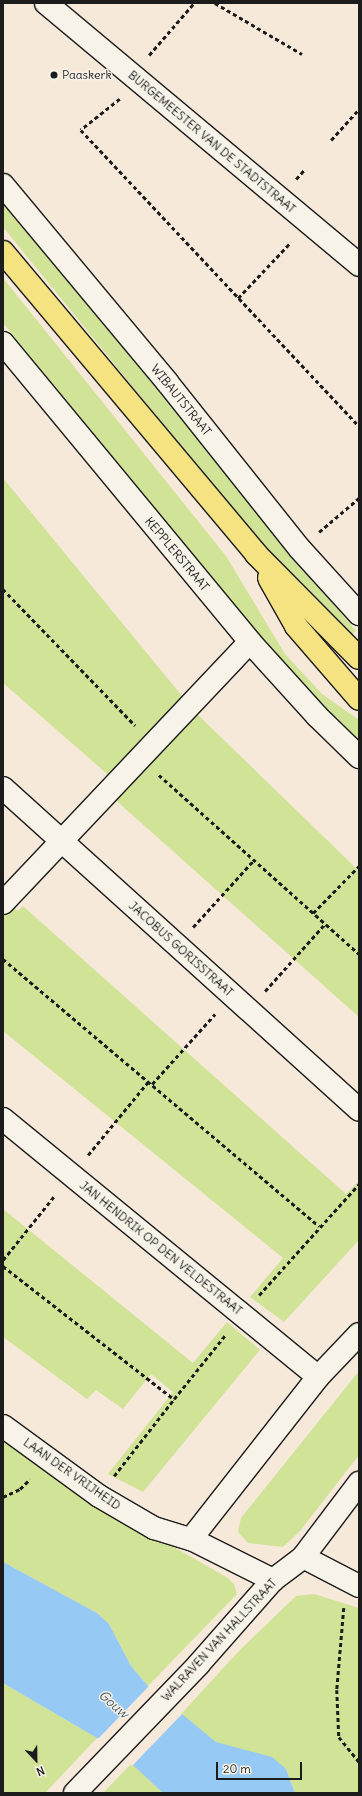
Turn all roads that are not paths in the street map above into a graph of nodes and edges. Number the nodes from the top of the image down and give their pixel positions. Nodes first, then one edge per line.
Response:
1 (46, 3) edge
2 (3, 185) edge
3 (3, 252) edge
4 (359, 265) edge
5 (3, 343) edge
6 (256, 554) junction
7 (359, 614) edge
8 (250, 642) junction
9 (359, 658) edge
10 (359, 699) edge
11 (359, 757) edge
12 (3, 788) edge
13 (63, 841) junction
14 (3, 903) edge
15 (359, 1110) edge
16 (3, 1119) edge
17 (359, 1334) edge
18 (318, 1377) junction
19 (3, 1426) edge
20 (359, 1484) edge
21 (192, 1539) junction
22 (303, 1557) junction
23 (273, 1580) junction
24 (353, 1583) edge
25 (77, 1791) edge

1 - 4 street, BURGEMEESTER VAN DE STADTSTRAAT
2 - 7 street, WIBAUTSTRAAT
3 - 6 main road
5 - 8 street, KEPPLERSTRAAT
6 - 9 main road
6 - 10 main road
8 - 11 street, KEPPLERSTRAAT
8 - 13 street
12 - 13 street, JACOBUS GORISSTRAAT
13 - 14 street
13 - 15 street, JACOBUS GORISSTRAAT
16 - 18 street, JAN HENDRIK OP DEN VELDESTRAAT
17 - 18 street
18 - 21 street
19 - 21 street, LAAN DER VRIJHEID
20 - 22 street, WALRAVEN VAN HALLSTRAAT
21 - 23 street, LAAN DER VRIJHEID
22 - 23 street, WALRAVEN VAN HALLSTRAAT
22 - 24 street
23 - 25 street, WALRAVEN VAN HALLSTRAAT

